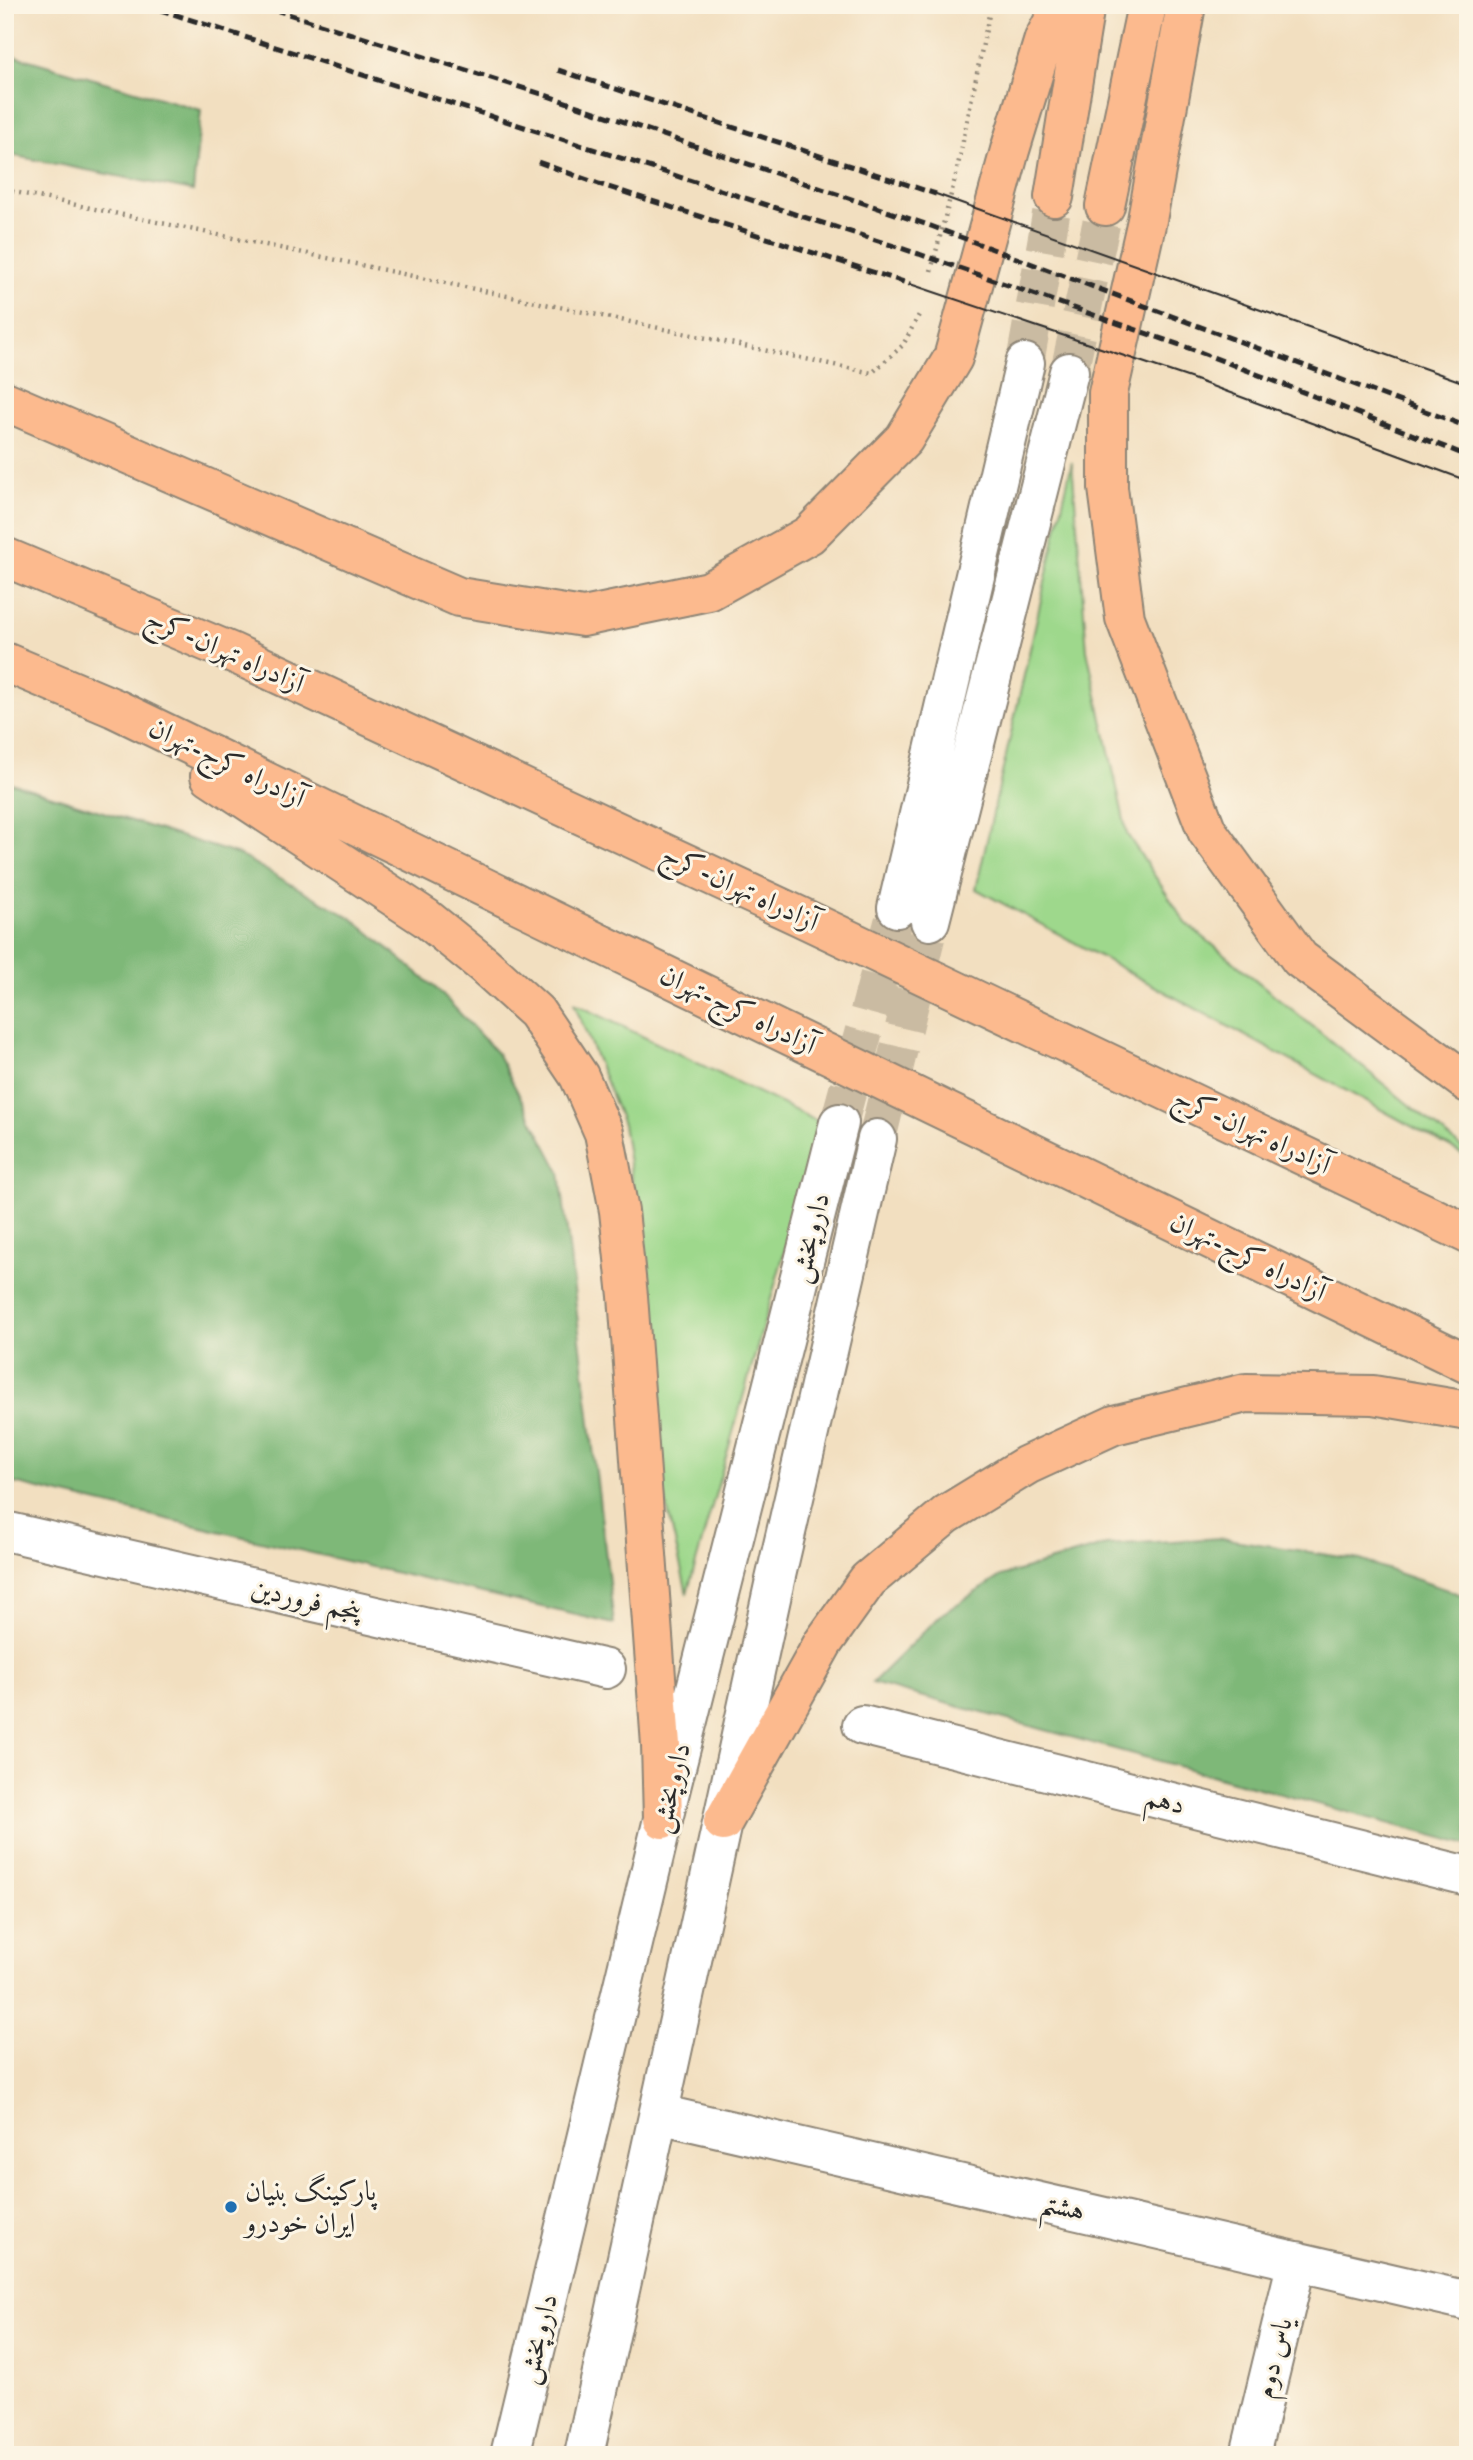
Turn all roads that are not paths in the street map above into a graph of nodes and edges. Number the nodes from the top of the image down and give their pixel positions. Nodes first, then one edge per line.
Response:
1 (1062, 5) edge
2 (1085, 5) edge
3 (1147, 5) edge
4 (1186, 5) edge
5 (1054, 197) tunnel mouth
6 (1105, 206) tunnel mouth
7 (1025, 363) tunnel mouth
8 (1069, 372) tunnel mouth
9 (5, 401) edge
10 (5, 557) edge
11 (5, 662) edge
12 (114, 708) junction
13 (1468, 1083) edge
14 (839, 1123) tunnel mouth
15 (877, 1139) tunnel mouth
16 (1468, 1234) edge
17 (1468, 1363) edge
18 (1468, 1411) edge
19 (5, 1531) edge
20 (606, 1669) dead end
21 (862, 1726) dead end
22 (663, 1819) junction
23 (723, 1822) junction
24 (1468, 1876) edge
25 (659, 2114) junction
26 (1297, 2261) junction
27 (1468, 2301) edge
28 (510, 2455) edge
29 (584, 2455) edge
30 (1250, 2455) edge

1 - 9 main road
2 - 5 main road
3 - 6 main road
4 - 13 main road
7 - 8 street
10 - 16 main road, آزادراه تهران-کرج
11 - 12 main road, آزادراه کرج-تهران
12 - 17 main road, آزادراه کرج-تهران
12 - 22 main road
14 - 22 street, داروپخش
15 - 23 street, داروپخش
18 - 23 main road
19 - 20 street, پنجم فروردین
21 - 24 street, دهم
22 - 28 street, داروپخش
23 - 25 street, داروپخش
25 - 26 street, هشتم
25 - 29 street, داروپخش
26 - 27 street, هشتم
26 - 30 street, یاس دوم

